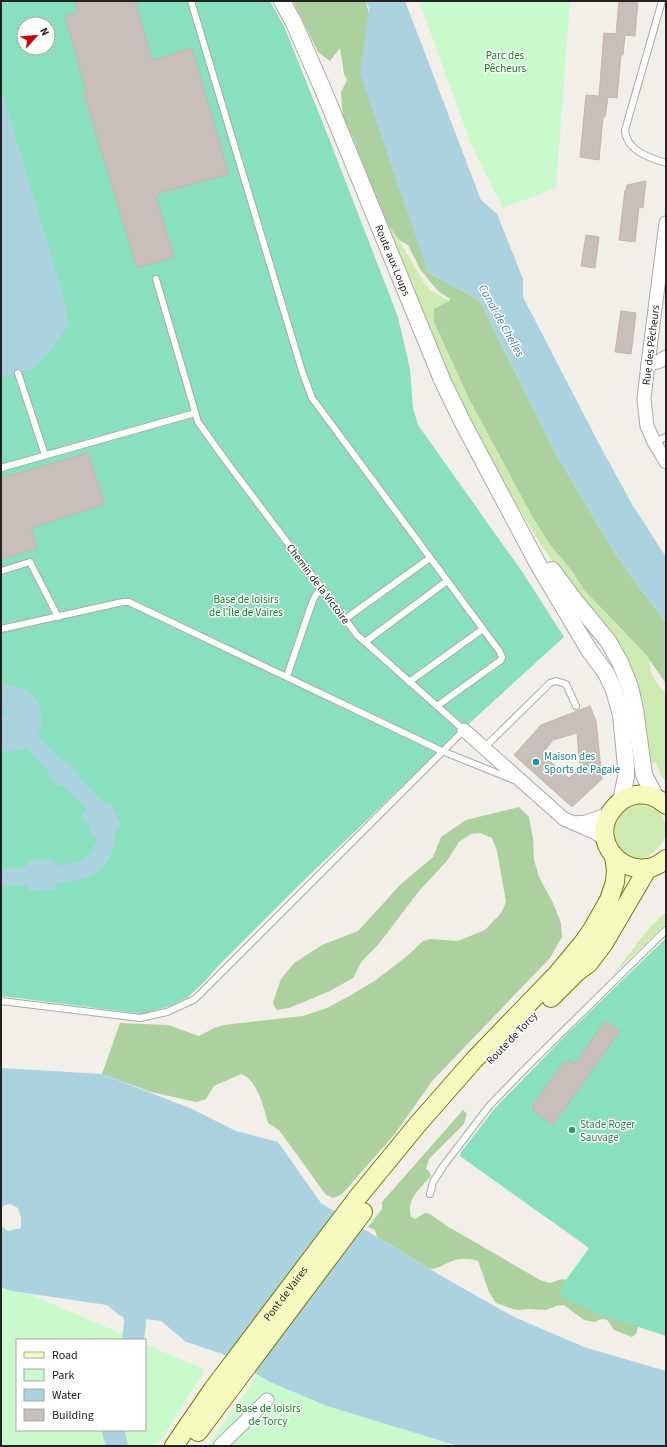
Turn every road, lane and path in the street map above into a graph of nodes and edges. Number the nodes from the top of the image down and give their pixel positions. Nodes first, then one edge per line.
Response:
1 (191, 1) edge
2 (282, 1) edge
3 (662, 1) edge
4 (666, 163) edge
5 (666, 223) edge
6 (156, 279) dead end
7 (666, 357) edge
8 (648, 364) junction
9 (18, 373) dead end
10 (195, 413) junction
11 (666, 437) edge
12 (654, 442) junction
13 (45, 455) junction
14 (666, 462) edge
15 (1, 468) edge
16 (513, 515) junction
17 (430, 558) junction
18 (1, 571) edge
19 (447, 581) junction
20 (321, 587) junction
21 (58, 617) junction
22 (346, 619) junction
23 (1, 629) edge
24 (483, 629) junction
25 (365, 642) junction
26 (287, 676) junction
27 (409, 682) junction
28 (437, 706) junction
29 (576, 706) dead end
30 (464, 730) junction
31 (484, 748) junction
32 (442, 751) junction
33 (523, 784) junction
34 (663, 802) edge
35 (615, 807) junction
36 (572, 823) junction
37 (606, 839) junction
38 (614, 856) junction
39 (659, 865) edge
40 (666, 930) edge
41 (1, 1001) edge
42 (430, 1194) dead end
43 (363, 1201) junction
44 (218, 1393) junction
45 (268, 1400) dead end
46 (174, 1446) edge
47 (188, 1446) edge
48 (220, 1446) edge

1 - 17 lane
2 - 16 street, Route aux Loups
3 - 4 lane
5 - 8 street, Rue des Pêcheurs
6 - 10 lane, Chemin de la Victoire
7 - 8 street
8 - 12 street, Rue des Pêcheurs
9 - 13 lane
10 - 13 lane
10 - 20 lane, Chemin de la Victoire
11 - 12 lane
12 - 14 street, Rue des Pêcheurs
13 - 15 lane
16 - 34 street
16 - 35 street
17 - 19 lane
17 - 22 lane
18 - 21 lane
19 - 24 lane
19 - 25 lane
20 - 22 lane, Chemin de la Victoire
20 - 26 lane
21 - 23 lane
21 - 26 lane
22 - 25 lane, Chemin de la Victoire
24 - 27 lane
24 - 28 lane
25 - 27 lane, Chemin de la Victoire
26 - 32 lane
27 - 28 lane, Chemin de la Victoire
28 - 30 lane, Chemin de la Victoire
29 - 31 lane
30 - 31 street, Chemin de la Victoire
30 - 32 lane
31 - 33 street, Chemin de la Victoire
32 - 33 lane
32 - 41 lane
33 - 36 street, Chemin de la Victoire
34 - 35 main road
35 - 36 street
35 - 37 main road
36 - 37 street, Chemin de la Victoire
37 - 38 main road
38 - 39 main road
38 - 43 main road, Route de Torcy
39 - 43 main road, Route de Torcy
40 - 42 lane
43 - 44 main road, Pont de Vaires
44 - 46 main road
44 - 47 main road
45 - 48 street

